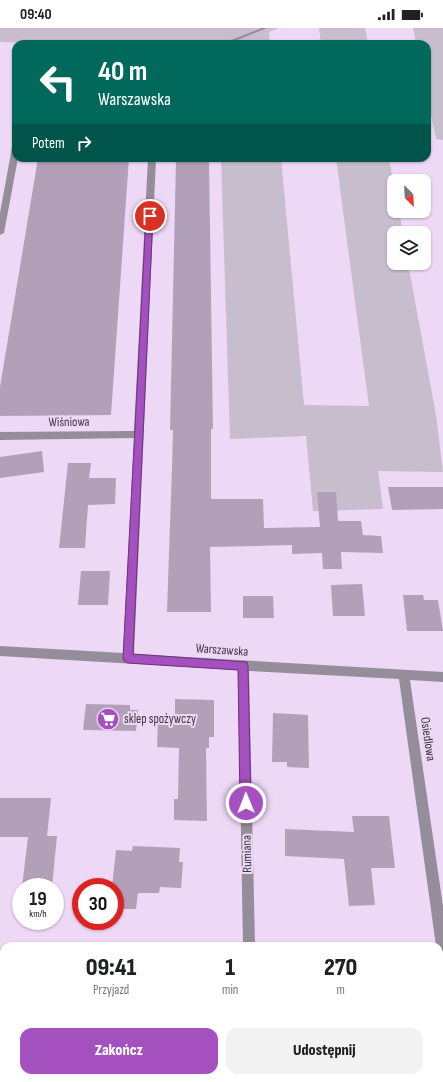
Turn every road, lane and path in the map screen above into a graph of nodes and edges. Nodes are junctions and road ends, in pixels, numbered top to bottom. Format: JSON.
{"nodes":[{"id":1,"x":13,"y":162,"type":"edge"},
{"id":2,"x":152,"y":162,"type":"edge"},
{"id":3,"x":0,"y":233,"type":"edge"},
{"id":4,"x":139,"y":434,"type":"junction"},
{"id":5,"x":0,"y":436,"type":"edge"},
{"id":6,"x":0,"y":651,"type":"edge"},
{"id":7,"x":128,"y":658,"type":"junction"},
{"id":8,"x":243,"y":666,"type":"junction"},
{"id":9,"x":404,"y":675,"type":"junction"},
{"id":10,"x":443,"y":676,"type":"edge"},
{"id":11,"x":249,"y":942,"type":"edge"},
{"id":12,"x":442,"y":942,"type":"edge"}],
"edges":[{"from":1,"to":3,"type":"street"},
{"from":2,"to":4,"type":"street"},
{"from":4,"to":5,"type":"street","name":"Wiśniowa"},
{"from":4,"to":7,"type":"street"},
{"from":6,"to":7,"type":"street","name":"Warszawska"},
{"from":7,"to":8,"type":"street","name":"Warszawska"},
{"from":8,"to":9,"type":"street","name":"Warszawska"},
{"from":8,"to":11,"type":"street","name":"Rumiana"},
{"from":9,"to":10,"type":"street","name":"Warszawska"},
{"from":9,"to":12,"type":"street","name":"Osiedlowa"}]}
